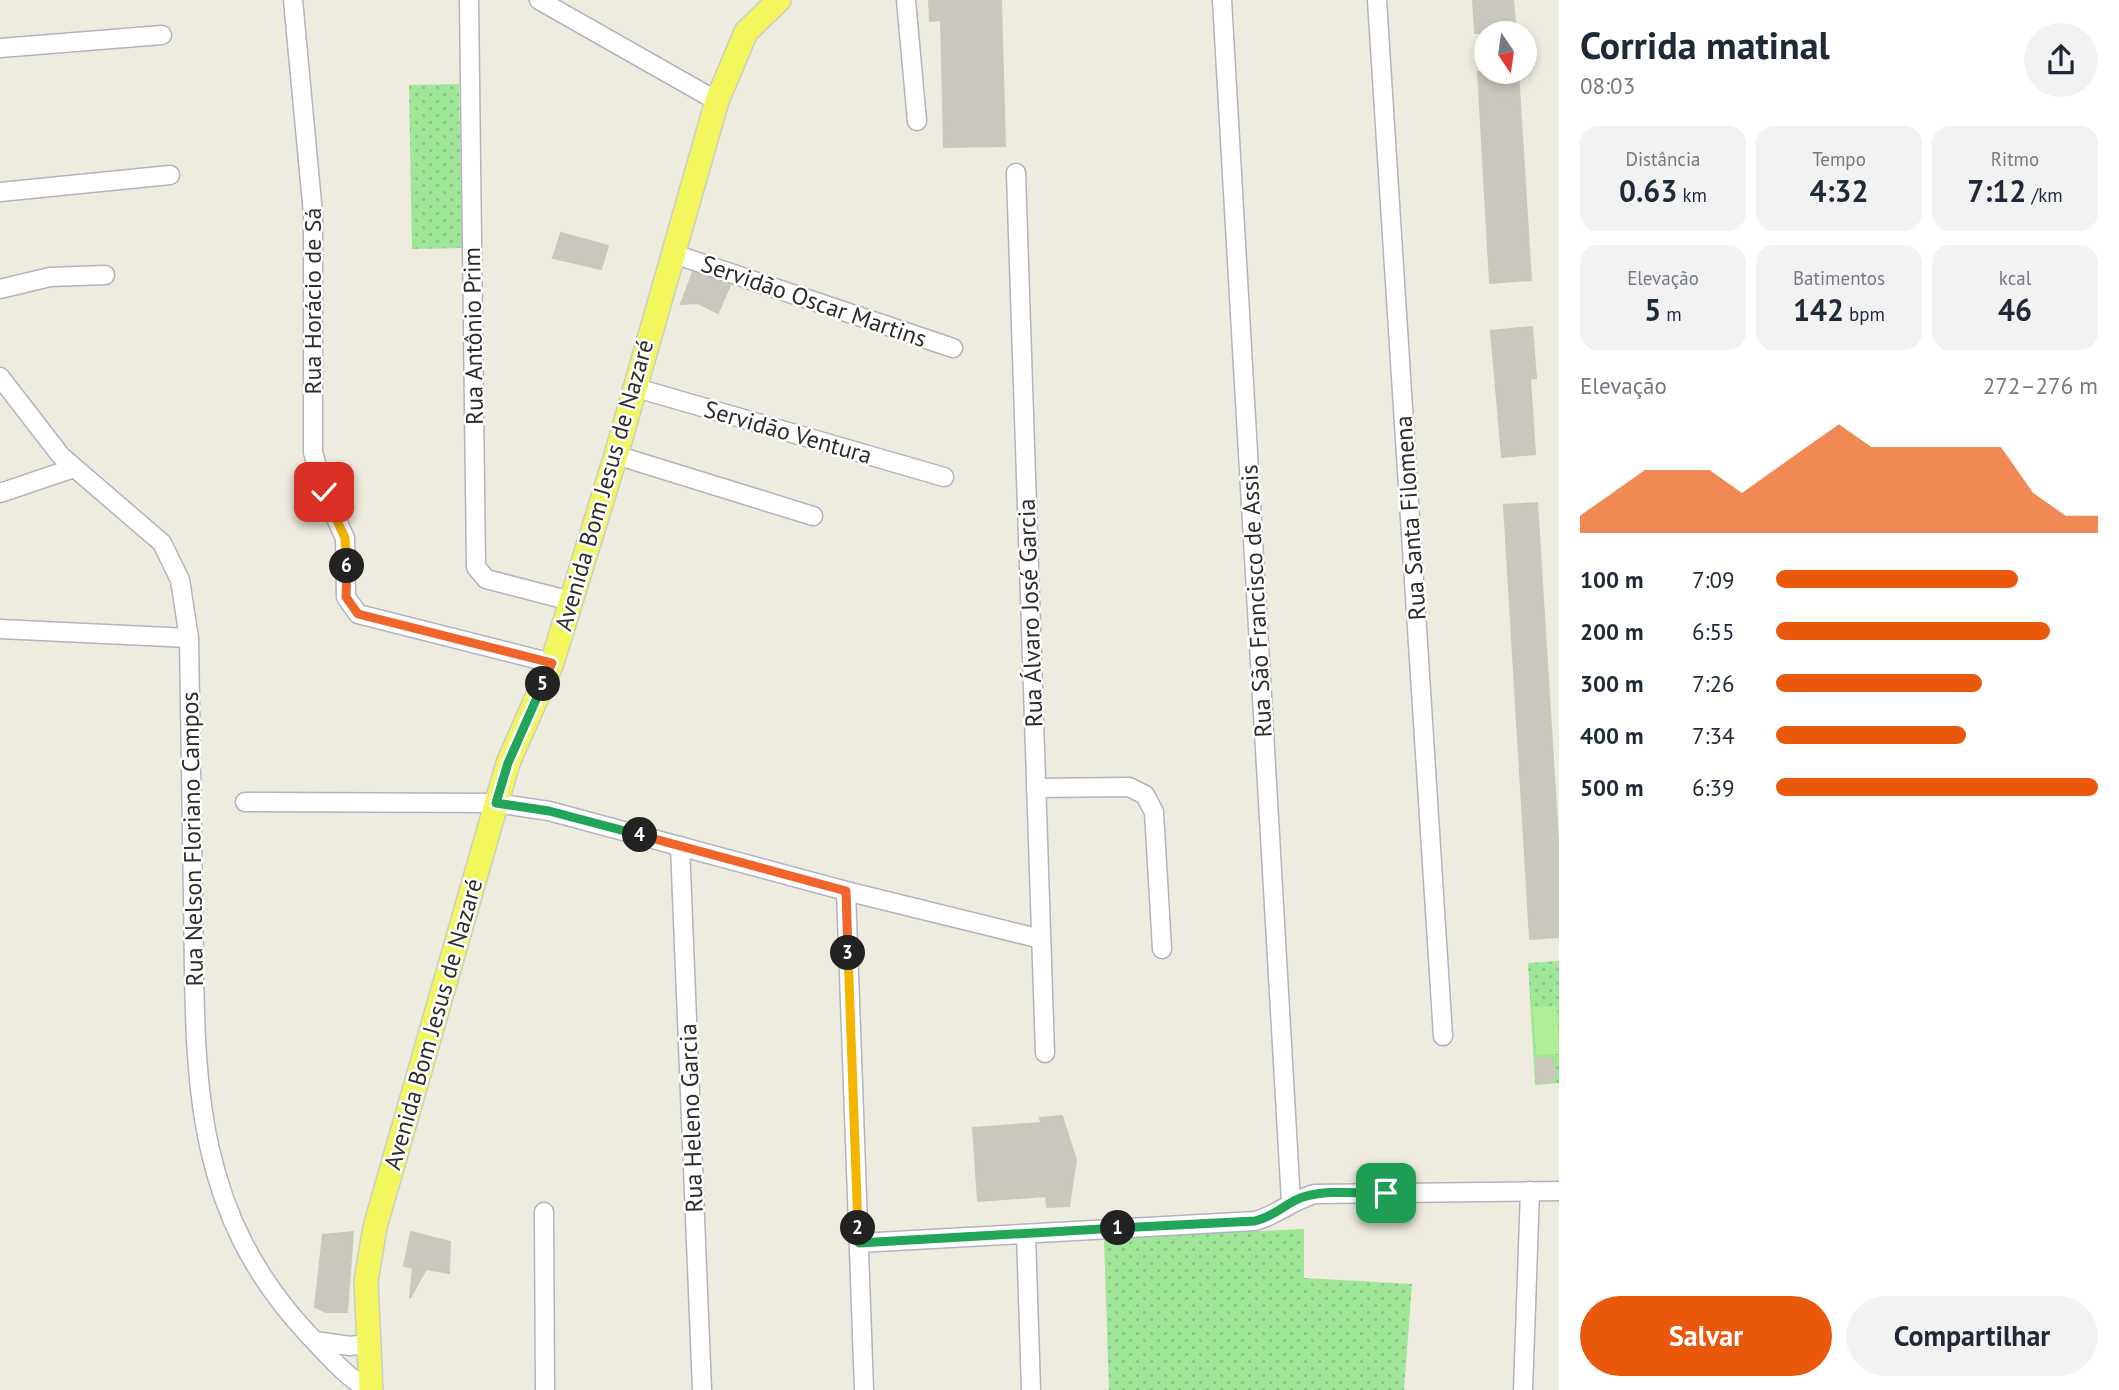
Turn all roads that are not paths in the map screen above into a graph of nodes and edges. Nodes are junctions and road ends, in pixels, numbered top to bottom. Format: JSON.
{"nodes":[{"id":1,"x":293,"y":0,"type":"edge"},
{"id":2,"x":469,"y":0,"type":"edge"},
{"id":3,"x":539,"y":0,"type":"edge"},
{"id":4,"x":779,"y":0,"type":"edge"},
{"id":5,"x":906,"y":0,"type":"edge"},
{"id":6,"x":1222,"y":0,"type":"edge"},
{"id":7,"x":1377,"y":0,"type":"edge"},
{"id":8,"x":162,"y":35,"type":"dead end"},
{"id":9,"x":0,"y":48,"type":"edge"},
{"id":10,"x":717,"y":101,"type":"junction"},
{"id":11,"x":917,"y":121,"type":"dead end"},
{"id":12,"x":1016,"y":173,"type":"dead end"},
{"id":13,"x":170,"y":175,"type":"dead end"},
{"id":14,"x":0,"y":192,"type":"edge"},
{"id":15,"x":674,"y":254,"type":"junction"},
{"id":16,"x":105,"y":275,"type":"dead end"},
{"id":17,"x":0,"y":289,"type":"edge"},
{"id":18,"x":953,"y":348,"type":"dead end"},
{"id":19,"x":0,"y":377,"type":"edge"},
{"id":20,"x":633,"y":387,"type":"junction"},
{"id":21,"x":616,"y":455,"type":"junction"},
{"id":22,"x":74,"y":468,"type":"junction"},
{"id":23,"x":944,"y":477,"type":"dead end"},
{"id":24,"x":0,"y":493,"type":"edge"},
{"id":25,"x":813,"y":516,"type":"dead end"},
{"id":26,"x":571,"y":601,"type":"junction"},
{"id":27,"x":0,"y":629,"type":"edge"},
{"id":28,"x":189,"y":638,"type":"junction"},
{"id":29,"x":552,"y":663,"type":"junction"},
{"id":30,"x":1036,"y":788,"type":"junction"},
{"id":31,"x":245,"y":802,"type":"dead end"},
{"id":32,"x":496,"y":803,"type":"junction"},
{"id":33,"x":680,"y":846,"type":"junction"},
{"id":34,"x":846,"y":891,"type":"junction"},
{"id":35,"x":1041,"y":939,"type":"junction"},
{"id":36,"x":1162,"y":949,"type":"dead end"},
{"id":37,"x":1443,"y":1036,"type":"dead end"},
{"id":38,"x":1045,"y":1053,"type":"dead end"},
{"id":39,"x":1530,"y":1191,"type":"junction"},
{"id":40,"x":1559,"y":1191,"type":"edge"},
{"id":41,"x":1291,"y":1202,"type":"junction"},
{"id":42,"x":544,"y":1212,"type":"dead end"},
{"id":43,"x":1026,"y":1234,"type":"junction"},
{"id":44,"x":859,"y":1243,"type":"junction"},
{"id":45,"x":315,"y":1341,"type":"junction"},
{"id":46,"x":367,"y":1344,"type":"junction"},
{"id":47,"x":370,"y":1390,"type":"edge"},
{"id":48,"x":545,"y":1390,"type":"edge"},
{"id":49,"x":702,"y":1390,"type":"edge"},
{"id":50,"x":864,"y":1390,"type":"edge"},
{"id":51,"x":1031,"y":1390,"type":"edge"},
{"id":52,"x":1524,"y":1390,"type":"edge"}],
"edges":[{"from":1,"to":29,"type":"street","name":"Rua Horácio de Sá"},
{"from":2,"to":26,"type":"street","name":"Rua Antônio Prim"},
{"from":3,"to":10,"type":"street"},
{"from":4,"to":10,"type":"main road","name":"Avenida Bom Jesus de Nazaré"},
{"from":5,"to":11,"type":"street"},
{"from":6,"to":41,"type":"street","name":"Rua São Francisco de Assis"},
{"from":7,"to":37,"type":"street","name":"Rua Santa Filomena"},
{"from":8,"to":9,"type":"street"},
{"from":10,"to":15,"type":"main road","name":"Avenida Bom Jesus de Nazaré"},
{"from":12,"to":30,"type":"street","name":"Rua Álvaro José Garcia"},
{"from":13,"to":14,"type":"street"},
{"from":15,"to":18,"type":"street","name":"Servidão Oscar Martins"},
{"from":15,"to":20,"type":"main road","name":"Avenida Bom Jesus de Nazaré"},
{"from":16,"to":17,"type":"street"},
{"from":19,"to":22,"type":"street","name":"Rua Nelson Floriano Campos"},
{"from":20,"to":21,"type":"main road","name":"Avenida Bom Jesus de Nazaré"},
{"from":20,"to":23,"type":"street","name":"Servidão Ventura"},
{"from":21,"to":25,"type":"street"},
{"from":21,"to":26,"type":"main road","name":"Avenida Bom Jesus de Nazaré"},
{"from":22,"to":24,"type":"street"},
{"from":22,"to":28,"type":"street","name":"Rua Nelson Floriano Campos"},
{"from":26,"to":29,"type":"main road","name":"Avenida Bom Jesus de Nazaré"},
{"from":27,"to":28,"type":"street"},
{"from":28,"to":45,"type":"street","name":"Rua Nelson Floriano Campos"},
{"from":29,"to":32,"type":"main road","name":"Avenida Bom Jesus de Nazaré"},
{"from":30,"to":35,"type":"street","name":"Rua Álvaro José Garcia"},
{"from":30,"to":36,"type":"street"},
{"from":31,"to":32,"type":"street"},
{"from":32,"to":33,"type":"street"},
{"from":32,"to":46,"type":"main road","name":"Avenida Bom Jesus de Nazaré"},
{"from":33,"to":34,"type":"street"},
{"from":33,"to":49,"type":"street","name":"Rua Heleno Garcia"},
{"from":34,"to":35,"type":"street"},
{"from":34,"to":44,"type":"street"},
{"from":35,"to":38,"type":"street","name":"Rua Álvaro José Garcia"},
{"from":39,"to":40,"type":"street"},
{"from":39,"to":41,"type":"street"},
{"from":39,"to":52,"type":"street"},
{"from":41,"to":43,"type":"street"},
{"from":42,"to":48,"type":"street"},
{"from":43,"to":44,"type":"street"},
{"from":43,"to":51,"type":"street"},
{"from":44,"to":50,"type":"street"},
{"from":45,"to":46,"type":"street"},
{"from":45,"to":47,"type":"street","name":"Rua Nelson Floriano Campos"},
{"from":46,"to":47,"type":"main road","name":"Avenida Bom Jesus de Nazaré"}]}
